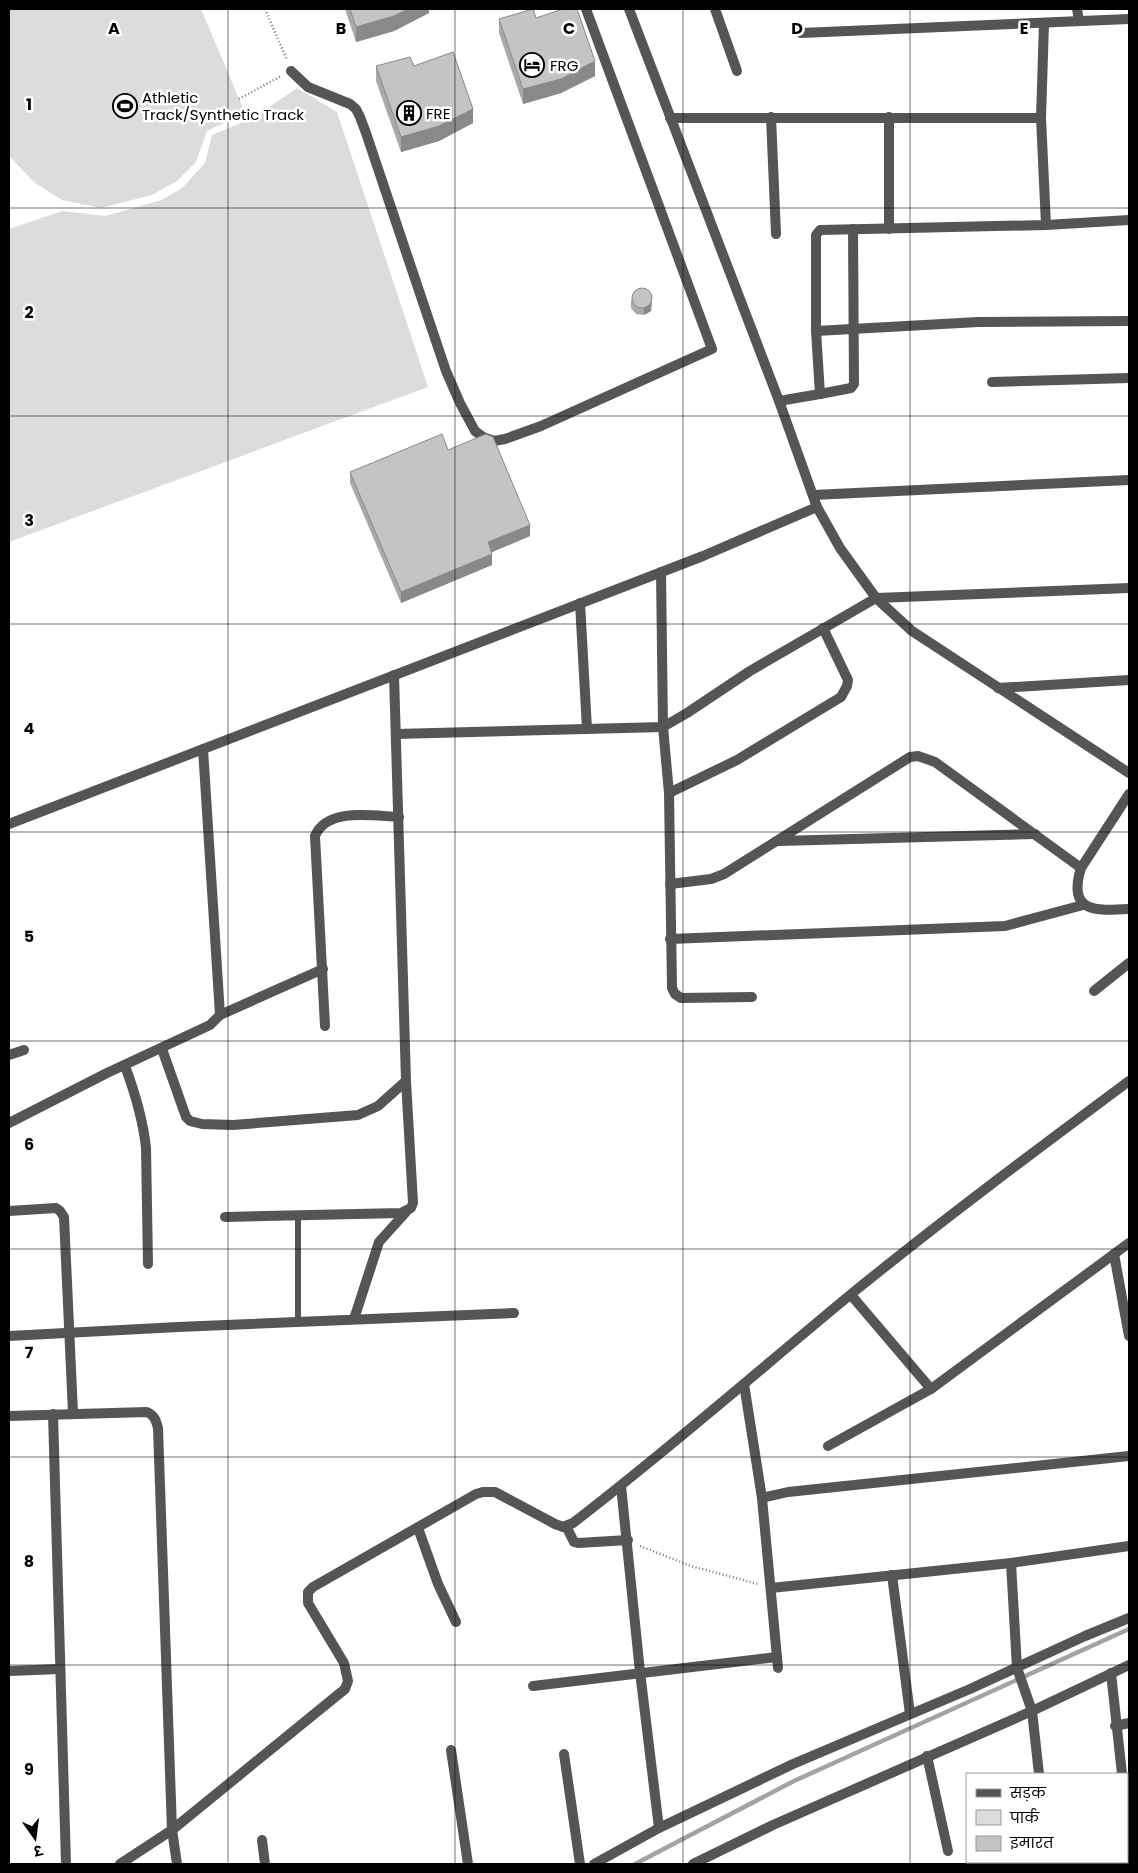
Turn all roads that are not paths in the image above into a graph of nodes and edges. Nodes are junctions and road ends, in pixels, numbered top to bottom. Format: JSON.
{"nodes":[{"id":1,"x":586,"y":9,"type":"edge"},
{"id":2,"x":629,"y":9,"type":"edge"},
{"id":3,"x":715,"y":9,"type":"edge"},
{"id":4,"x":1078,"y":9,"type":"edge"},
{"id":5,"x":1129,"y":19,"type":"edge"},
{"id":6,"x":1079,"y":21,"type":"junction"},
{"id":7,"x":1044,"y":23,"type":"junction"},
{"id":8,"x":801,"y":33,"type":"dead end"},
{"id":9,"x":291,"y":71,"type":"road end"},
{"id":10,"x":737,"y":71,"type":"dead end"},
{"id":11,"x":772,"y":117,"type":"junction"},
{"id":12,"x":889,"y":117,"type":"junction"},
{"id":13,"x":670,"y":118,"type":"junction"},
{"id":14,"x":1041,"y":118,"type":"junction"},
{"id":15,"x":1129,"y":220,"type":"edge"},
{"id":16,"x":1046,"y":225,"type":"junction"},
{"id":17,"x":889,"y":229,"type":"junction"},
{"id":18,"x":853,"y":230,"type":"junction"},
{"id":19,"x":776,"y":234,"type":"dead end"},
{"id":20,"x":1129,"y":320,"type":"edge"},
{"id":21,"x":853,"y":330,"type":"junction"},
{"id":22,"x":816,"y":331,"type":"junction"},
{"id":23,"x":1129,"y":378,"type":"edge"},
{"id":24,"x":992,"y":382,"type":"dead end"},
{"id":25,"x":820,"y":394,"type":"junction"},
{"id":26,"x":779,"y":401,"type":"junction"},
{"id":27,"x":1129,"y":480,"type":"edge"},
{"id":28,"x":813,"y":495,"type":"junction"},
{"id":29,"x":818,"y":507,"type":"junction"},
{"id":30,"x":661,"y":572,"type":"junction"},
{"id":31,"x":1129,"y":588,"type":"edge"},
{"id":32,"x":876,"y":598,"type":"junction"},
{"id":33,"x":580,"y":603,"type":"junction"},
{"id":34,"x":823,"y":628,"type":"junction"},
{"id":35,"x":394,"y":675,"type":"junction"},
{"id":36,"x":1129,"y":680,"type":"edge"},
{"id":37,"x":998,"y":688,"type":"junction"},
{"id":38,"x":663,"y":727,"type":"junction"},
{"id":39,"x":587,"y":729,"type":"junction"},
{"id":40,"x":396,"y":734,"type":"junction"},
{"id":41,"x":203,"y":749,"type":"junction"},
{"id":42,"x":1129,"y":774,"type":"edge"},
{"id":43,"x":669,"y":793,"type":"junction"},
{"id":44,"x":1129,"y":794,"type":"edge"},
{"id":45,"x":399,"y":817,"type":"junction"},
{"id":46,"x":9,"y":824,"type":"edge"},
{"id":47,"x":1035,"y":834,"type":"junction"},
{"id":48,"x":777,"y":842,"type":"junction"},
{"id":49,"x":1081,"y":868,"type":"junction"},
{"id":50,"x":670,"y":884,"type":"junction"},
{"id":51,"x":1083,"y":905,"type":"junction"},
{"id":52,"x":1129,"y":909,"type":"edge"},
{"id":53,"x":670,"y":938,"type":"junction"},
{"id":54,"x":1129,"y":963,"type":"edge"},
{"id":55,"x":323,"y":969,"type":"junction"},
{"id":56,"x":1094,"y":991,"type":"dead end"},
{"id":57,"x":752,"y":997,"type":"dead end"},
{"id":58,"x":220,"y":1015,"type":"junction"},
{"id":59,"x":325,"y":1026,"type":"dead end"},
{"id":60,"x":162,"y":1049,"type":"junction"},
{"id":61,"x":24,"y":1050,"type":"dead end"},
{"id":62,"x":9,"y":1056,"type":"edge"},
{"id":63,"x":125,"y":1066,"type":"junction"},
{"id":64,"x":406,"y":1080,"type":"junction"},
{"id":65,"x":1129,"y":1081,"type":"edge"},
{"id":66,"x":9,"y":1123,"type":"edge"},
{"id":67,"x":9,"y":1211,"type":"edge"},
{"id":68,"x":406,"y":1212,"type":"junction"},
{"id":69,"x":298,"y":1216,"type":"junction"},
{"id":70,"x":225,"y":1217,"type":"dead end"},
{"id":71,"x":1129,"y":1243,"type":"edge"},
{"id":72,"x":1114,"y":1254,"type":"junction"},
{"id":73,"x":148,"y":1264,"type":"dead end"},
{"id":74,"x":851,"y":1295,"type":"junction"},
{"id":75,"x":514,"y":1313,"type":"dead end"},
{"id":76,"x":354,"y":1319,"type":"junction"},
{"id":77,"x":298,"y":1322,"type":"junction"},
{"id":78,"x":70,"y":1332,"type":"junction"},
{"id":79,"x":1129,"y":1332,"type":"edge"},
{"id":80,"x":9,"y":1336,"type":"edge"},
{"id":81,"x":744,"y":1384,"type":"junction"},
{"id":82,"x":931,"y":1390,"type":"junction"},
{"id":83,"x":73,"y":1413,"type":"junction"},
{"id":84,"x":53,"y":1414,"type":"junction"},
{"id":85,"x":9,"y":1416,"type":"edge"},
{"id":86,"x":828,"y":1446,"type":"dead end"},
{"id":87,"x":1129,"y":1456,"type":"edge"},
{"id":88,"x":621,"y":1486,"type":"junction"},
{"id":89,"x":762,"y":1498,"type":"junction"},
{"id":90,"x":566,"y":1526,"type":"junction"},
{"id":91,"x":418,"y":1528,"type":"junction"},
{"id":92,"x":628,"y":1540,"type":"junction"},
{"id":93,"x":1129,"y":1546,"type":"edge"},
{"id":94,"x":1011,"y":1563,"type":"junction"},
{"id":95,"x":892,"y":1575,"type":"junction"},
{"id":96,"x":771,"y":1588,"type":"junction"},
{"id":97,"x":1129,"y":1618,"type":"edge"},
{"id":98,"x":456,"y":1622,"type":"dead end"},
{"id":99,"x":1129,"y":1665,"type":"edge"},
{"id":100,"x":60,"y":1669,"type":"junction"},
{"id":101,"x":9,"y":1671,"type":"edge"},
{"id":102,"x":1018,"y":1671,"type":"junction"},
{"id":103,"x":640,"y":1672,"type":"junction"},
{"id":104,"x":1111,"y":1673,"type":"junction"},
{"id":105,"x":533,"y":1686,"type":"dead end"},
{"id":106,"x":1032,"y":1712,"type":"junction"},
{"id":107,"x":910,"y":1714,"type":"junction"},
{"id":108,"x":1129,"y":1723,"type":"edge"},
{"id":109,"x":1115,"y":1726,"type":"junction"},
{"id":110,"x":451,"y":1750,"type":"dead end"},
{"id":111,"x":564,"y":1754,"type":"dead end"},
{"id":112,"x":927,"y":1756,"type":"junction"},
{"id":113,"x":1039,"y":1773,"type":"edge"},
{"id":114,"x":1122,"y":1773,"type":"edge"},
{"id":115,"x":660,"y":1828,"type":"junction"},
{"id":116,"x":172,"y":1830,"type":"junction"},
{"id":117,"x":262,"y":1840,"type":"dead end"},
{"id":118,"x":948,"y":1851,"type":"dead end"},
{"id":119,"x":66,"y":1864,"type":"edge"},
{"id":120,"x":120,"y":1864,"type":"edge"},
{"id":121,"x":176,"y":1864,"type":"edge"},
{"id":122,"x":265,"y":1864,"type":"edge"},
{"id":123,"x":468,"y":1864,"type":"edge"},
{"id":124,"x":580,"y":1864,"type":"edge"},
{"id":125,"x":594,"y":1864,"type":"edge"},
{"id":126,"x":693,"y":1864,"type":"edge"}],
"edges":[{"from":1,"to":9,"type":"street"},
{"from":2,"to":13,"type":"street"},
{"from":3,"to":10,"type":"street"},
{"from":4,"to":6,"type":"street"},
{"from":5,"to":6,"type":"street"},
{"from":6,"to":7,"type":"street"},
{"from":7,"to":8,"type":"street"},
{"from":7,"to":14,"type":"street"},
{"from":11,"to":12,"type":"street"},
{"from":11,"to":13,"type":"street"},
{"from":11,"to":19,"type":"street"},
{"from":12,"to":14,"type":"street"},
{"from":12,"to":17,"type":"street"},
{"from":13,"to":26,"type":"street"},
{"from":14,"to":16,"type":"street"},
{"from":15,"to":16,"type":"street"},
{"from":16,"to":17,"type":"street"},
{"from":17,"to":18,"type":"street"},
{"from":18,"to":21,"type":"street"},
{"from":18,"to":22,"type":"street"},
{"from":20,"to":21,"type":"street"},
{"from":21,"to":22,"type":"street"},
{"from":21,"to":25,"type":"street"},
{"from":22,"to":25,"type":"street"},
{"from":23,"to":24,"type":"street"},
{"from":25,"to":26,"type":"street"},
{"from":26,"to":28,"type":"street"},
{"from":27,"to":28,"type":"street"},
{"from":28,"to":29,"type":"street"},
{"from":29,"to":30,"type":"street"},
{"from":29,"to":32,"type":"street"},
{"from":30,"to":33,"type":"street"},
{"from":30,"to":38,"type":"street"},
{"from":31,"to":32,"type":"street"},
{"from":32,"to":34,"type":"street"},
{"from":32,"to":37,"type":"street"},
{"from":33,"to":35,"type":"street"},
{"from":33,"to":39,"type":"street"},
{"from":34,"to":38,"type":"street"},
{"from":34,"to":43,"type":"street"},
{"from":35,"to":40,"type":"street"},
{"from":35,"to":41,"type":"street"},
{"from":36,"to":37,"type":"street"},
{"from":37,"to":42,"type":"street"},
{"from":38,"to":39,"type":"street"},
{"from":38,"to":43,"type":"street"},
{"from":39,"to":40,"type":"street"},
{"from":40,"to":45,"type":"street"},
{"from":41,"to":46,"type":"street"},
{"from":41,"to":58,"type":"street"},
{"from":43,"to":50,"type":"street"},
{"from":44,"to":49,"type":"street"},
{"from":45,"to":55,"type":"street"},
{"from":45,"to":64,"type":"street"},
{"from":47,"to":48,"type":"street"},
{"from":47,"to":48,"type":"street"},
{"from":47,"to":49,"type":"street"},
{"from":48,"to":50,"type":"street"},
{"from":49,"to":51,"type":"street"},
{"from":50,"to":53,"type":"street"},
{"from":51,"to":52,"type":"street"},
{"from":51,"to":53,"type":"street"},
{"from":53,"to":57,"type":"street"},
{"from":54,"to":56,"type":"street"},
{"from":55,"to":58,"type":"street"},
{"from":55,"to":59,"type":"street"},
{"from":58,"to":60,"type":"street"},
{"from":60,"to":63,"type":"street"},
{"from":60,"to":64,"type":"street"},
{"from":61,"to":62,"type":"street"},
{"from":63,"to":66,"type":"street"},
{"from":63,"to":73,"type":"street"},
{"from":64,"to":68,"type":"street"},
{"from":65,"to":74,"type":"street"},
{"from":67,"to":78,"type":"street"},
{"from":68,"to":69,"type":"street"},
{"from":68,"to":76,"type":"street"},
{"from":69,"to":70,"type":"street"},
{"from":69,"to":77,"type":"lane"},
{"from":71,"to":72,"type":"street"},
{"from":72,"to":79,"type":"street"},
{"from":72,"to":82,"type":"street"},
{"from":74,"to":81,"type":"street"},
{"from":74,"to":82,"type":"street"},
{"from":75,"to":76,"type":"street"},
{"from":76,"to":77,"type":"street"},
{"from":77,"to":78,"type":"street"},
{"from":78,"to":80,"type":"street"},
{"from":78,"to":83,"type":"street"},
{"from":81,"to":88,"type":"street"},
{"from":81,"to":89,"type":"street"},
{"from":82,"to":86,"type":"street"},
{"from":83,"to":84,"type":"street"},
{"from":83,"to":116,"type":"street"},
{"from":84,"to":85,"type":"street"},
{"from":84,"to":100,"type":"street"},
{"from":87,"to":89,"type":"street"},
{"from":88,"to":90,"type":"street"},
{"from":88,"to":92,"type":"street"},
{"from":89,"to":96,"type":"street"},
{"from":90,"to":91,"type":"street"},
{"from":90,"to":92,"type":"street"},
{"from":91,"to":98,"type":"street"},
{"from":91,"to":116,"type":"street"},
{"from":92,"to":103,"type":"street"},
{"from":93,"to":94,"type":"street"},
{"from":94,"to":95,"type":"street"},
{"from":94,"to":102,"type":"street"},
{"from":95,"to":96,"type":"street"},
{"from":95,"to":107,"type":"street"},
{"from":96,"to":103,"type":"street"},
{"from":97,"to":102,"type":"street"},
{"from":99,"to":104,"type":"street"},
{"from":100,"to":101,"type":"street"},
{"from":100,"to":119,"type":"street"},
{"from":102,"to":106,"type":"street"},
{"from":102,"to":107,"type":"street"},
{"from":103,"to":105,"type":"street"},
{"from":103,"to":115,"type":"street"},
{"from":104,"to":106,"type":"street"},
{"from":104,"to":109,"type":"street"},
{"from":106,"to":112,"type":"street"},
{"from":106,"to":113,"type":"street"},
{"from":107,"to":115,"type":"street"},
{"from":108,"to":109,"type":"street"},
{"from":109,"to":114,"type":"street"},
{"from":110,"to":123,"type":"street"},
{"from":111,"to":124,"type":"street"},
{"from":112,"to":118,"type":"street"},
{"from":112,"to":126,"type":"street"},
{"from":115,"to":125,"type":"street"},
{"from":116,"to":120,"type":"street"},
{"from":116,"to":121,"type":"street"},
{"from":117,"to":122,"type":"street"}]}
